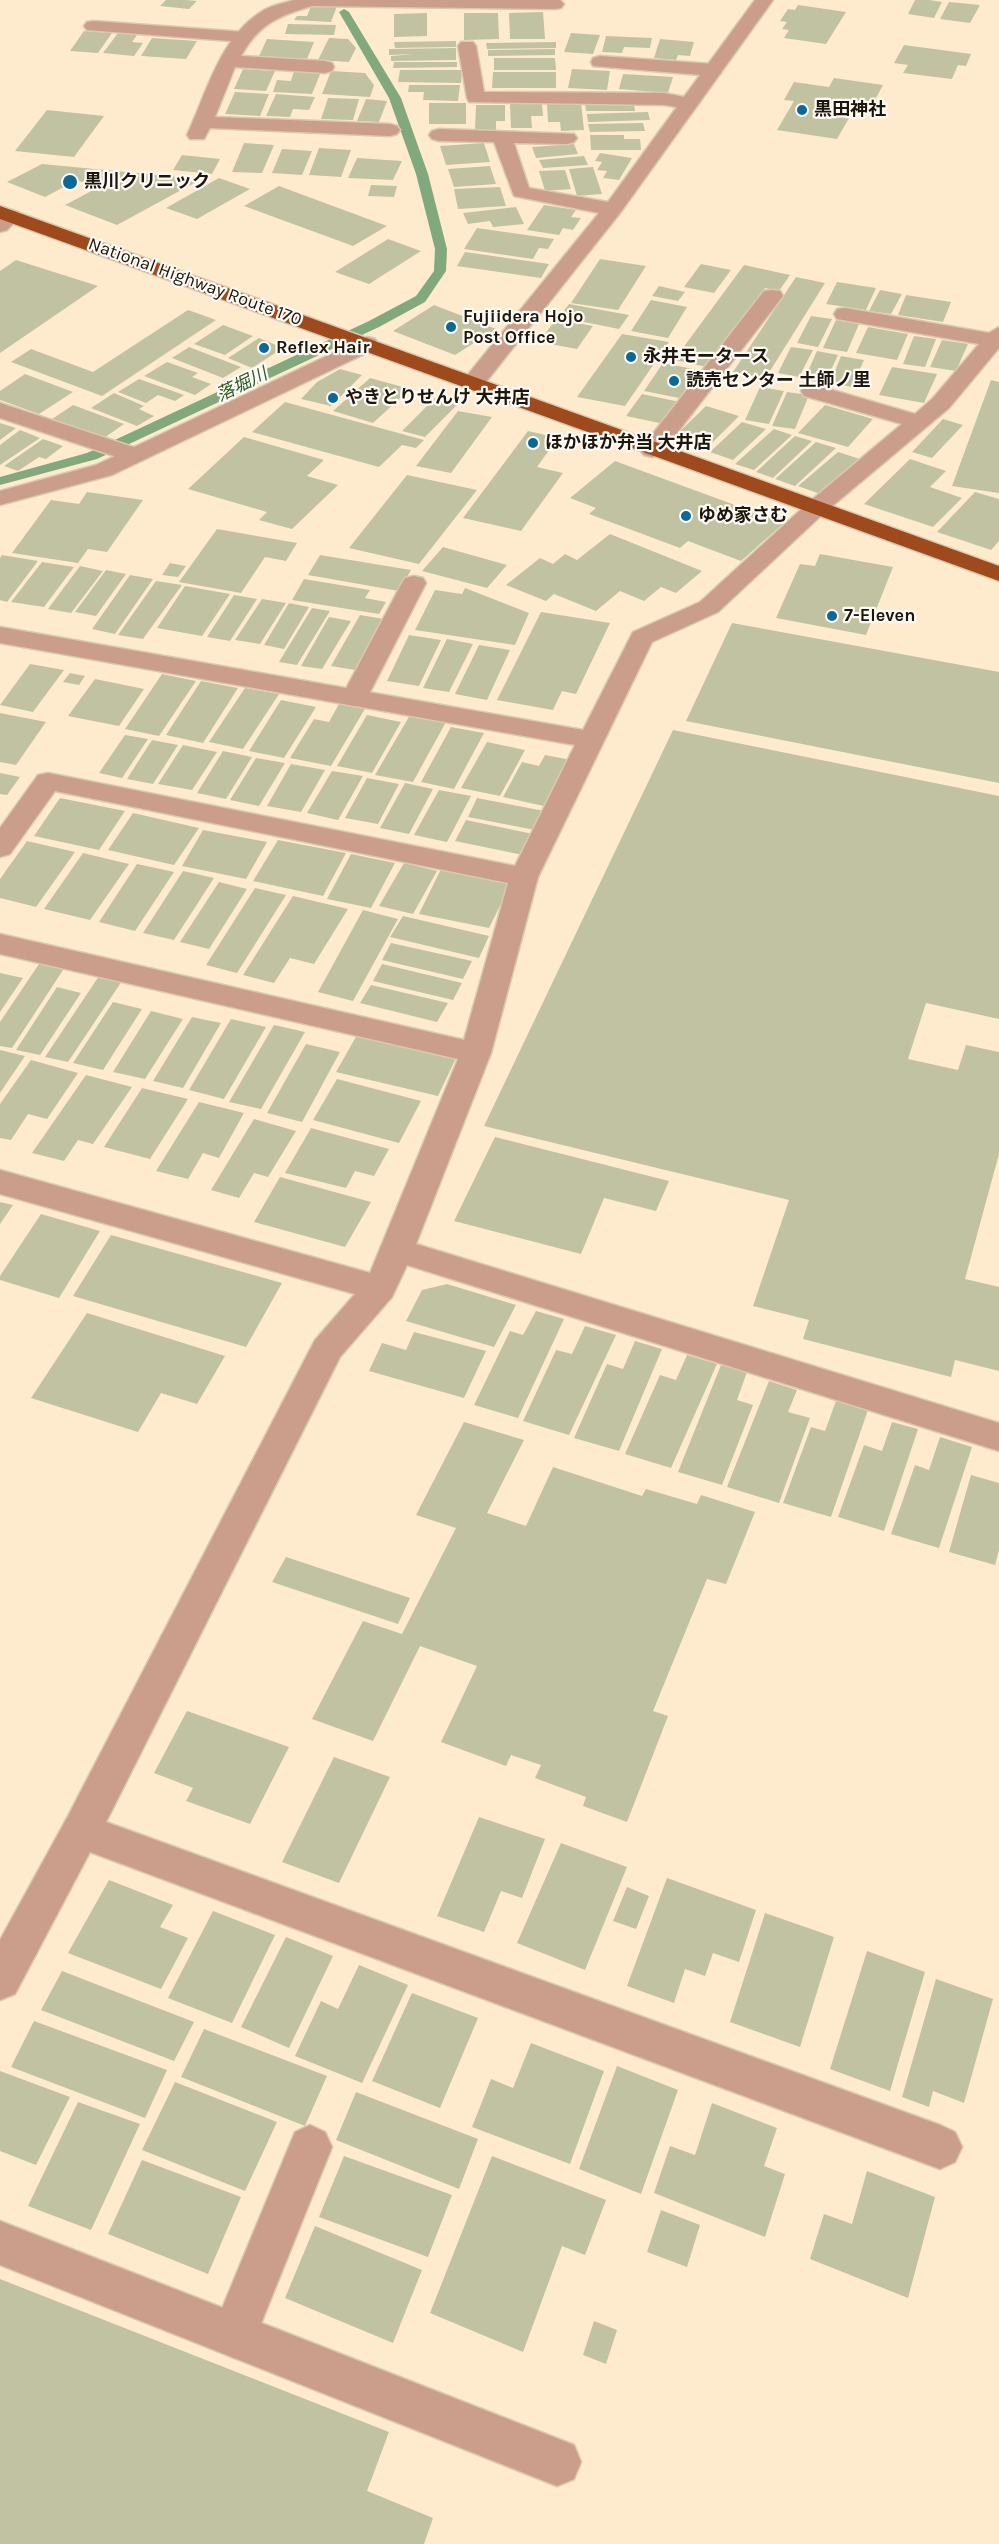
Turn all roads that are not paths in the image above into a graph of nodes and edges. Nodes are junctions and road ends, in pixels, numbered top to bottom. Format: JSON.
{"nodes":[{"id":1,"x":312,"y":0,"type":"edge"},
{"id":2,"x":764,"y":0,"type":"edge"},
{"id":3,"x":555,"y":4,"type":"dead end"},
{"id":4,"x":93,"y":26,"type":"dead end"},
{"id":5,"x":244,"y":37,"type":"junction"},
{"id":6,"x":467,"y":46,"type":"dead end"},
{"id":7,"x":229,"y":61,"type":"junction"},
{"id":8,"x":600,"y":62,"type":"dead end"},
{"id":9,"x":325,"y":67,"type":"dead end"},
{"id":10,"x":713,"y":70,"type":"junction"},
{"id":11,"x":688,"y":104,"type":"junction"},
{"id":12,"x":390,"y":130,"type":"dead end"},
{"id":13,"x":439,"y":135,"type":"dead end"},
{"id":14,"x":502,"y":137,"type":"junction"},
{"id":15,"x":567,"y":138,"type":"dead end"},
{"id":16,"x":613,"y":209,"type":"junction"},
{"id":17,"x":4,"y":218,"type":"edge"},
{"id":18,"x":772,"y":296,"type":"dead end"},
{"id":19,"x":845,"y":314,"type":"dead end"},
{"id":20,"x":996,"y":337,"type":"edge"},
{"id":21,"x":352,"y":338,"type":"junction"},
{"id":22,"x":474,"y":382,"type":"junction"},
{"id":23,"x":812,"y":391,"type":"dead end"},
{"id":24,"x":0,"y":410,"type":"edge"},
{"id":25,"x":919,"y":422,"type":"junction"},
{"id":26,"x":652,"y":450,"type":"junction"},
{"id":27,"x":126,"y":453,"type":"junction"},
{"id":28,"x":0,"y":498,"type":"edge"},
{"id":29,"x":816,"y":508,"type":"junction"},
{"id":30,"x":999,"y":574,"type":"edge"},
{"id":31,"x":414,"y":584,"type":"dead end"},
{"id":32,"x":0,"y":635,"type":"edge"},
{"id":33,"x":354,"y":698,"type":"junction"},
{"id":34,"x":592,"y":740,"type":"junction"},
{"id":35,"x":0,"y":848,"type":"edge"},
{"id":36,"x":524,"y":877,"type":"junction"},
{"id":37,"x":0,"y":944,"type":"edge"},
{"id":38,"x":476,"y":1053,"type":"junction"},
{"id":39,"x":0,"y":1182,"type":"edge"},
{"id":40,"x":397,"y":1250,"type":"junction"},
{"id":41,"x":380,"y":1288,"type":"junction"},
{"id":42,"x":999,"y":1437,"type":"edge"},
{"id":43,"x":81,"y":1831,"type":"junction"},
{"id":44,"x":0,"y":1980,"type":"edge"},
{"id":45,"x":940,"y":2147,"type":"dead end"},
{"id":46,"x":310,"y":2148,"type":"dead end"},
{"id":47,"x":0,"y":2243,"type":"edge"},
{"id":48,"x":234,"y":2336,"type":"junction"},
{"id":49,"x":557,"y":2462,"type":"dead end"}],
"edges":[{"from":1,"to":3,"type":"street"},
{"from":1,"to":5,"type":"street"},
{"from":2,"to":10,"type":"street"},
{"from":4,"to":5,"type":"street"},
{"from":5,"to":7,"type":"street"},
{"from":6,"to":11,"type":"street"},
{"from":7,"to":9,"type":"street"},
{"from":7,"to":12,"type":"street"},
{"from":8,"to":10,"type":"street"},
{"from":10,"to":11,"type":"street"},
{"from":11,"to":16,"type":"street"},
{"from":13,"to":14,"type":"street"},
{"from":14,"to":15,"type":"street"},
{"from":14,"to":16,"type":"street"},
{"from":16,"to":22,"type":"street"},
{"from":17,"to":21,"type":"highway","name":"National Highway Route 170"},
{"from":18,"to":26,"type":"street"},
{"from":19,"to":20,"type":"street"},
{"from":20,"to":25,"type":"street"},
{"from":21,"to":22,"type":"highway","name":"National Highway Route 170"},
{"from":21,"to":27,"type":"street"},
{"from":22,"to":26,"type":"highway","name":"National Highway Route 170"},
{"from":23,"to":25,"type":"street"},
{"from":24,"to":27,"type":"street"},
{"from":25,"to":29,"type":"street"},
{"from":26,"to":29,"type":"highway","name":"National Highway Route 170"},
{"from":27,"to":28,"type":"street"},
{"from":29,"to":30,"type":"highway","name":"National Highway Route 170"},
{"from":29,"to":34,"type":"street"},
{"from":31,"to":33,"type":"street"},
{"from":32,"to":33,"type":"street"},
{"from":33,"to":34,"type":"street"},
{"from":34,"to":36,"type":"street"},
{"from":35,"to":36,"type":"street"},
{"from":36,"to":38,"type":"street"},
{"from":37,"to":38,"type":"street"},
{"from":38,"to":40,"type":"street"},
{"from":39,"to":41,"type":"street"},
{"from":40,"to":41,"type":"street"},
{"from":40,"to":42,"type":"street"},
{"from":41,"to":43,"type":"street"},
{"from":43,"to":44,"type":"street"},
{"from":43,"to":45,"type":"street"},
{"from":46,"to":48,"type":"street"},
{"from":47,"to":48,"type":"street"},
{"from":48,"to":49,"type":"street"}]}
